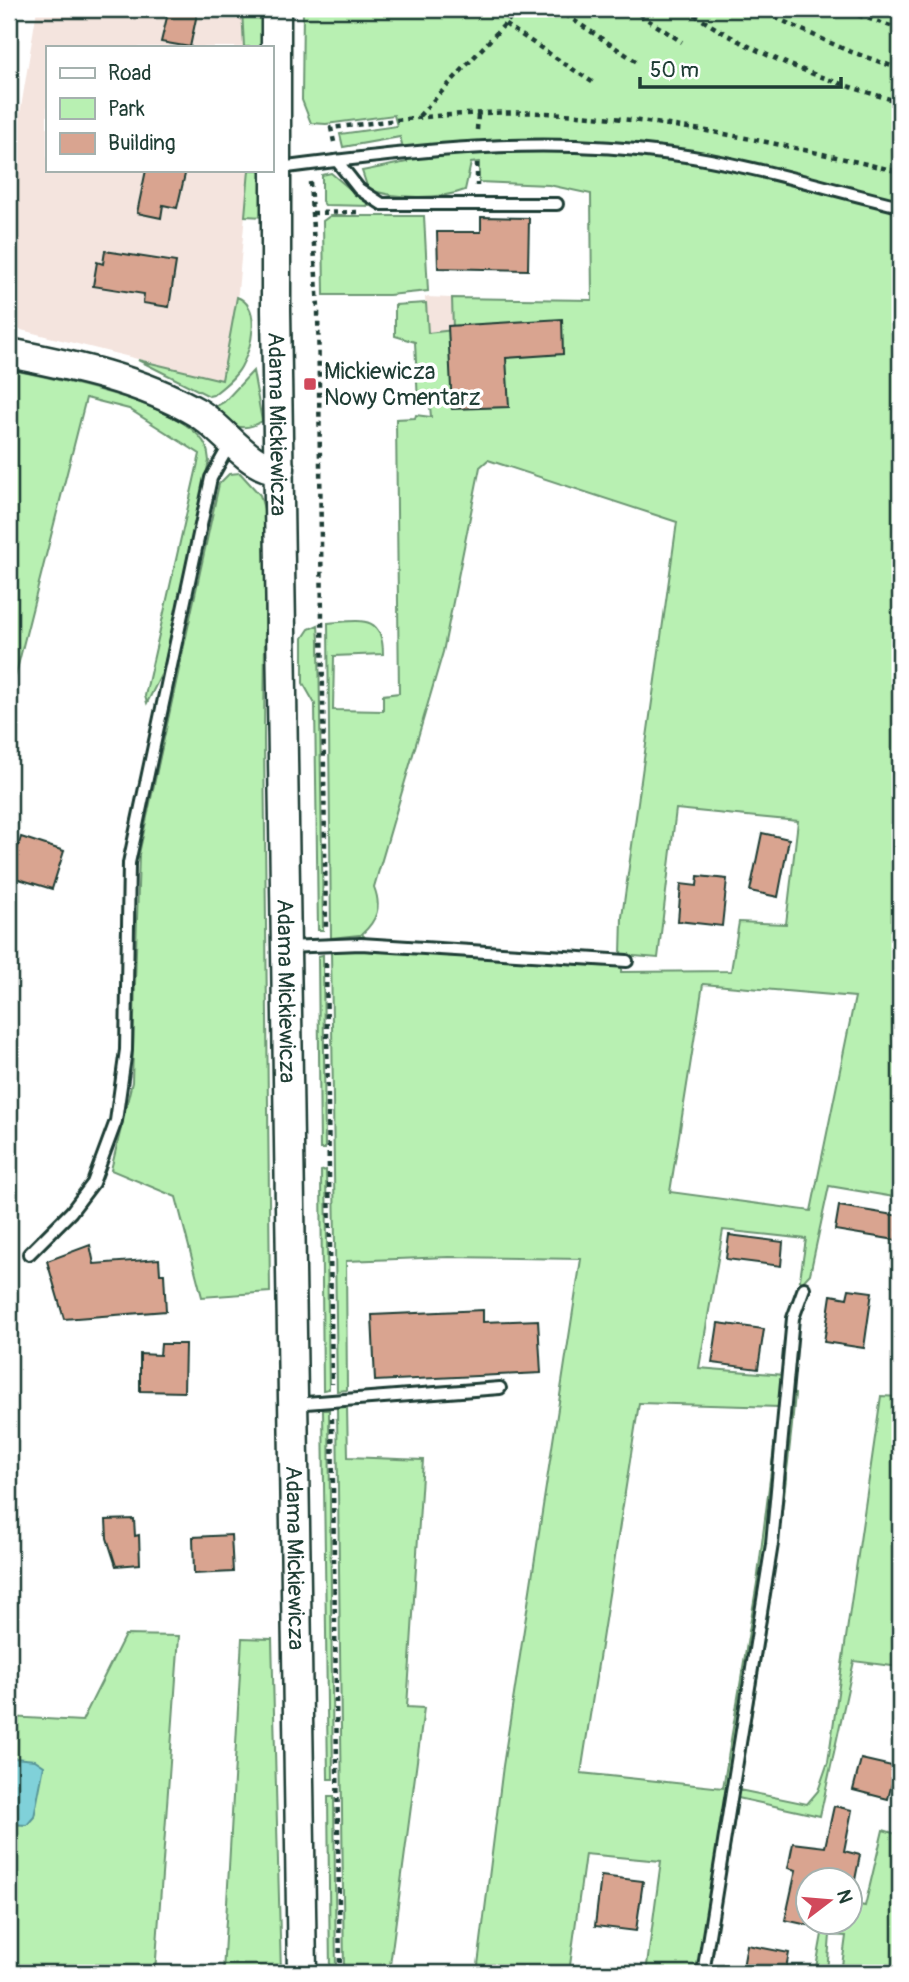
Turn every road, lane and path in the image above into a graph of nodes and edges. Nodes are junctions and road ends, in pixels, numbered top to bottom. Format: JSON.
{"nodes":[{"id":1,"x":276,"y":9,"type":"edge"},
{"id":2,"x":519,"y":9,"type":"edge"},
{"id":3,"x":557,"y":9,"type":"edge"},
{"id":4,"x":631,"y":9,"type":"edge"},
{"id":5,"x":686,"y":9,"type":"edge"},
{"id":6,"x":757,"y":9,"type":"edge"},
{"id":7,"x":839,"y":9,"type":"edge"},
{"id":8,"x":505,"y":24,"type":"junction"},
{"id":9,"x":900,"y":29,"type":"edge"},
{"id":10,"x":682,"y":42,"type":"dead end"},
{"id":11,"x":637,"y":62,"type":"dead end"},
{"id":12,"x":900,"y":69,"type":"edge"},
{"id":13,"x":595,"y":84,"type":"dead end"},
{"id":14,"x":900,"y":102,"type":"edge"},
{"id":15,"x":418,"y":117,"type":"dead end"},
{"id":16,"x":477,"y":145,"type":"junction"},
{"id":17,"x":337,"y":160,"type":"junction"},
{"id":18,"x":309,"y":164,"type":"junction"},
{"id":19,"x":276,"y":168,"type":"junction"},
{"id":20,"x":477,"y":204,"type":"junction"},
{"id":21,"x":557,"y":204,"type":"dead end"},
{"id":22,"x":900,"y":205,"type":"edge"},
{"id":23,"x":9,"y":353,"type":"edge"},
{"id":24,"x":232,"y":440,"type":"junction"},
{"id":25,"x":279,"y":469,"type":"junction"},
{"id":26,"x":326,"y":945,"type":"junction"},
{"id":27,"x":286,"y":947,"type":"junction"},
{"id":28,"x":627,"y":961,"type":"dead end"},
{"id":29,"x":29,"y":1254,"type":"dead end"},
{"id":30,"x":804,"y":1288,"type":"dead end"},
{"id":31,"x":500,"y":1388,"type":"dead end"},
{"id":32,"x":332,"y":1400,"type":"junction"},
{"id":33,"x":293,"y":1404,"type":"junction"},
{"id":34,"x":303,"y":1973,"type":"edge"},
{"id":35,"x":340,"y":1973,"type":"edge"},
{"id":36,"x":704,"y":1973,"type":"edge"}],
"edges":[{"from":1,"to":19,"type":"street","name":"Adama Mickiewicza"},
{"from":2,"to":8,"type":"path"},
{"from":3,"to":11,"type":"path"},
{"from":4,"to":10,"type":"path"},
{"from":5,"to":14,"type":"path"},
{"from":6,"to":12,"type":"path"},
{"from":7,"to":9,"type":"path"},
{"from":8,"to":13,"type":"path"},
{"from":8,"to":15,"type":"path"},
{"from":16,"to":17,"type":"lane"},
{"from":16,"to":20,"type":"path"},
{"from":16,"to":22,"type":"lane"},
{"from":17,"to":18,"type":"lane"},
{"from":17,"to":20,"type":"lane"},
{"from":18,"to":19,"type":"lane"},
{"from":18,"to":26,"type":"path"},
{"from":19,"to":25,"type":"street","name":"Adama Mickiewicza"},
{"from":20,"to":21,"type":"lane"},
{"from":23,"to":24,"type":"street"},
{"from":24,"to":25,"type":"street"},
{"from":24,"to":29,"type":"lane"},
{"from":25,"to":27,"type":"street","name":"Adama Mickiewicza"},
{"from":26,"to":27,"type":"lane"},
{"from":26,"to":28,"type":"lane"},
{"from":26,"to":32,"type":"path"},
{"from":27,"to":33,"type":"street","name":"Adama Mickiewicza"},
{"from":30,"to":36,"type":"lane"},
{"from":31,"to":32,"type":"lane"},
{"from":32,"to":33,"type":"lane"},
{"from":32,"to":35,"type":"path"},
{"from":33,"to":34,"type":"street","name":"Adama Mickiewicza"}]}
